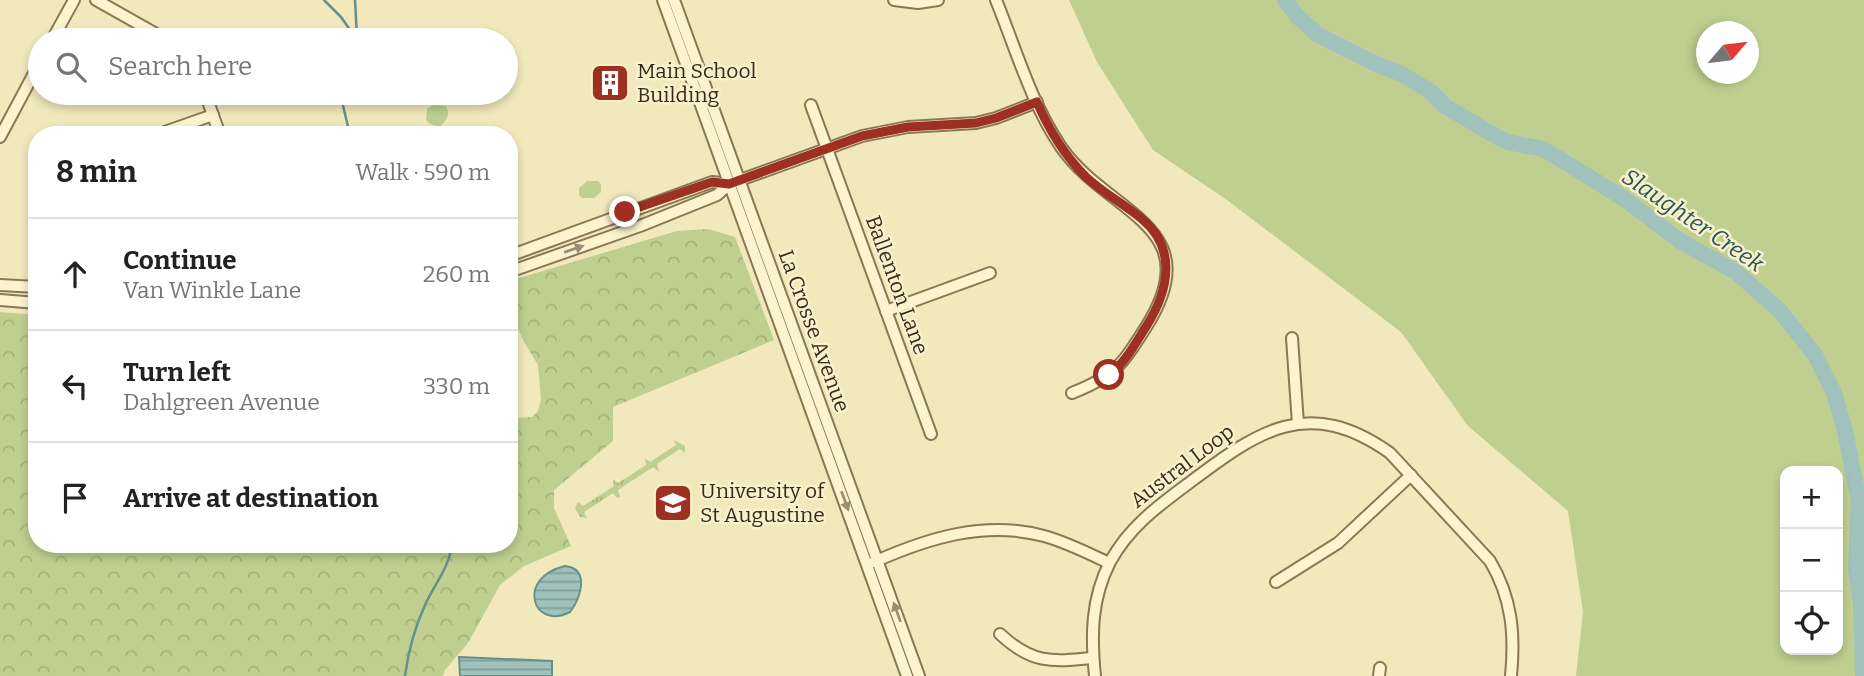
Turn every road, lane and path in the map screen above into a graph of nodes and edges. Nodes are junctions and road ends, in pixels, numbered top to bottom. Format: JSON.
{"nodes":[{"id":1,"x":74,"y":0,"type":"edge"},
{"id":2,"x":96,"y":0,"type":"edge"},
{"id":3,"x":689,"y":0,"type":"edge"},
{"id":4,"x":894,"y":0,"type":"edge"},
{"id":5,"x":938,"y":0,"type":"edge"},
{"id":6,"x":996,"y":0,"type":"edge"},
{"id":7,"x":669,"y":3,"type":"edge"},
{"id":8,"x":59,"y":28,"type":"edge"},
{"id":9,"x":146,"y":28,"type":"edge"},
{"id":10,"x":28,"y":84,"type":"edge"},
{"id":11,"x":1037,"y":102,"type":"junction"},
{"id":12,"x":210,"y":105,"type":"edge"},
{"id":13,"x":811,"y":105,"type":"dead end"},
{"id":14,"x":214,"y":116,"type":"junction"},
{"id":15,"x":183,"y":126,"type":"edge"},
{"id":16,"x":217,"y":126,"type":"edge"},
{"id":17,"x":0,"y":136,"type":"edge"},
{"id":18,"x":827,"y":148,"type":"junction"},
{"id":19,"x":734,"y":182,"type":"junction"},
{"id":20,"x":518,"y":253,"type":"edge"},
{"id":21,"x":518,"y":269,"type":"edge"},
{"id":22,"x":990,"y":273,"type":"dead end"},
{"id":23,"x":0,"y":285,"type":"edge"},
{"id":24,"x":28,"y":287,"type":"edge"},
{"id":25,"x":0,"y":300,"type":"edge"},
{"id":26,"x":28,"y":302,"type":"edge"},
{"id":27,"x":886,"y":311,"type":"junction"},
{"id":28,"x":1292,"y":338,"type":"dead end"},
{"id":29,"x":1072,"y":393,"type":"dead end"},
{"id":30,"x":1298,"y":424,"type":"junction"},
{"id":31,"x":931,"y":434,"type":"dead end"},
{"id":32,"x":1411,"y":475,"type":"junction"},
{"id":33,"x":873,"y":563,"type":"junction"},
{"id":34,"x":1110,"y":563,"type":"junction"},
{"id":35,"x":1276,"y":582,"type":"dead end"},
{"id":36,"x":1000,"y":634,"type":"dead end"},
{"id":37,"x":1093,"y":658,"type":"junction"},
{"id":38,"x":907,"y":676,"type":"edge"},
{"id":39,"x":919,"y":676,"type":"edge"},
{"id":40,"x":1095,"y":676,"type":"edge"},
{"id":41,"x":1511,"y":676,"type":"edge"}],
"edges":[{"from":1,"to":8,"type":"street"},
{"from":2,"to":9,"type":"street"},
{"from":3,"to":7,"type":"street"},
{"from":4,"to":5,"type":"street"},
{"from":6,"to":11,"type":"street"},
{"from":7,"to":19,"type":"street","name":"La Crosse Avenue"},
{"from":10,"to":17,"type":"street"},
{"from":11,"to":18,"type":"street"},
{"from":11,"to":29,"type":"street"},
{"from":12,"to":14,"type":"street"},
{"from":13,"to":18,"type":"street","name":"Ballenton Lane"},
{"from":14,"to":15,"type":"street"},
{"from":14,"to":16,"type":"street"},
{"from":18,"to":19,"type":"street"},
{"from":18,"to":27,"type":"street","name":"Ballenton Lane"},
{"from":19,"to":20,"type":"street"},
{"from":21,"to":19,"type":"street","one_way":true},
{"from":19,"to":33,"type":"street","name":"La Crosse Avenue"},
{"from":22,"to":27,"type":"street"},
{"from":23,"to":24,"type":"street"},
{"from":25,"to":26,"type":"street"},
{"from":27,"to":31,"type":"street","name":"Ballenton Lane"},
{"from":28,"to":30,"type":"street"},
{"from":30,"to":32,"type":"street","name":"Austral Loop"},
{"from":30,"to":34,"type":"street","name":"Austral Loop"},
{"from":32,"to":35,"type":"street"},
{"from":32,"to":41,"type":"street","name":"Austral Loop"},
{"from":33,"to":34,"type":"street"},
{"from":33,"to":38,"type":"street","name":"La Crosse Avenue"},
{"from":39,"to":33,"type":"street","name":"La Crosse Avenue","one_way":true},
{"from":34,"to":37,"type":"street","name":"Austral Loop"},
{"from":36,"to":37,"type":"street"},
{"from":37,"to":40,"type":"street","name":"Austral Loop"}]}
